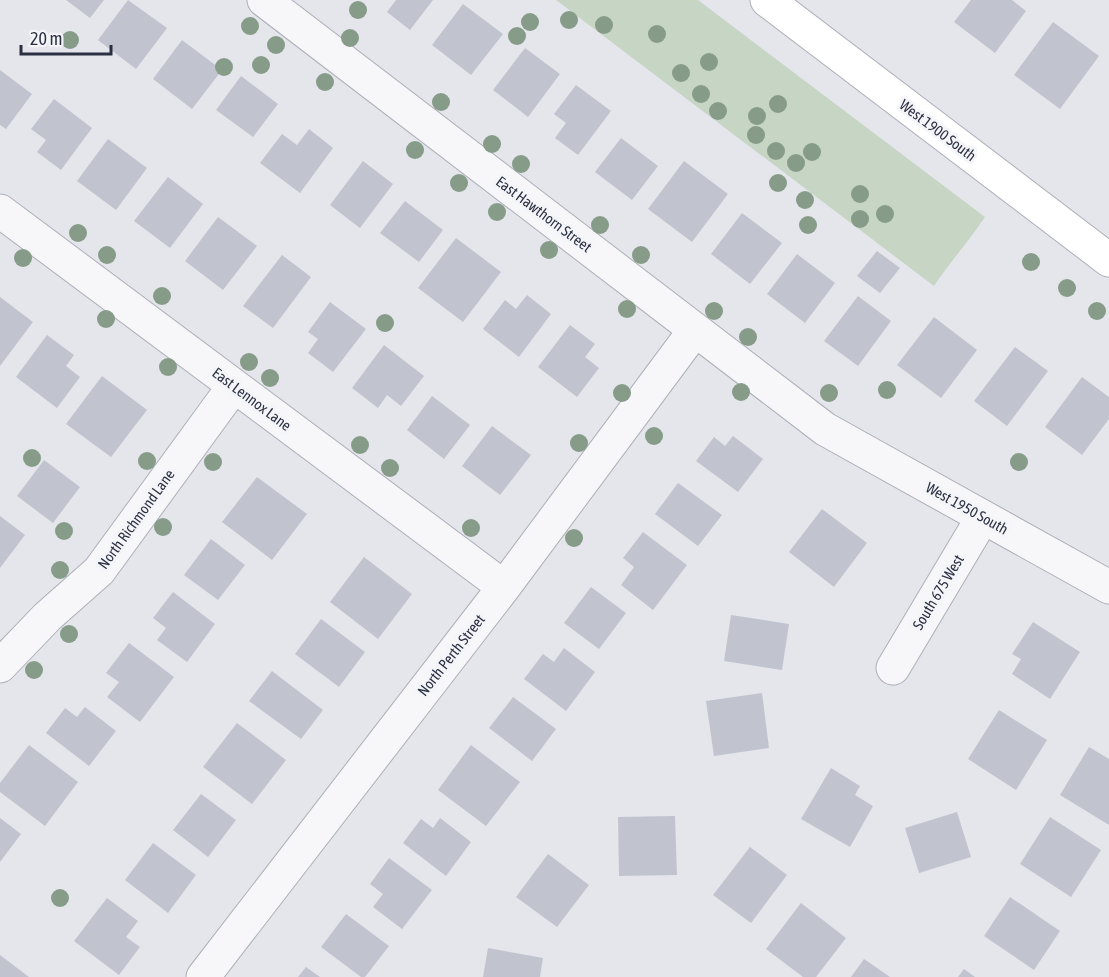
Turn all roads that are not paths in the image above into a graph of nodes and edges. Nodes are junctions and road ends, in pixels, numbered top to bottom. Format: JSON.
{"nodes":[{"id":1,"x":264,"y":0,"type":"edge"},
{"id":2,"x":767,"y":0,"type":"edge"},
{"id":3,"x":298,"y":10,"type":"edge"},
{"id":4,"x":0,"y":212,"type":"edge"},
{"id":5,"x":1109,"y":260,"type":"edge"},
{"id":6,"x":695,"y":330,"type":"junction"},
{"id":7,"x":234,"y":386,"type":"junction"},
{"id":8,"x":825,"y":429,"type":"joint"},
{"id":9,"x":983,"y":517,"type":"junction"},
{"id":10,"x":504,"y":586,"type":"junction"},
{"id":11,"x":1109,"y":587,"type":"edge"},
{"id":12,"x":0,"y":666,"type":"edge"},
{"id":13,"x":893,"y":668,"type":"dead end"},
{"id":14,"x":203,"y":977,"type":"edge"}],
"edges":[{"from":1,"to":3,"type":"street","name":"East Hawthorn Street"},
{"from":2,"to":5,"type":"street","name":"West 1900 South"},
{"from":3,"to":6,"type":"street","name":"East Hawthorn Street"},
{"from":4,"to":7,"type":"street","name":"East Lennox Lane"},
{"from":6,"to":8,"type":"street","name":"East Hawthorn Street"},
{"from":6,"to":10,"type":"street","name":"North Perth Street"},
{"from":7,"to":10,"type":"street","name":"East Lennox Lane"},
{"from":7,"to":12,"type":"street","name":"North Richmond Lane"},
{"from":8,"to":9,"type":"street","name":"West 1950 South"},
{"from":9,"to":11,"type":"street","name":"West 1950 South"},
{"from":9,"to":13,"type":"street","name":"South 675 West"},
{"from":10,"to":14,"type":"street","name":"North Perth Street"}]}
